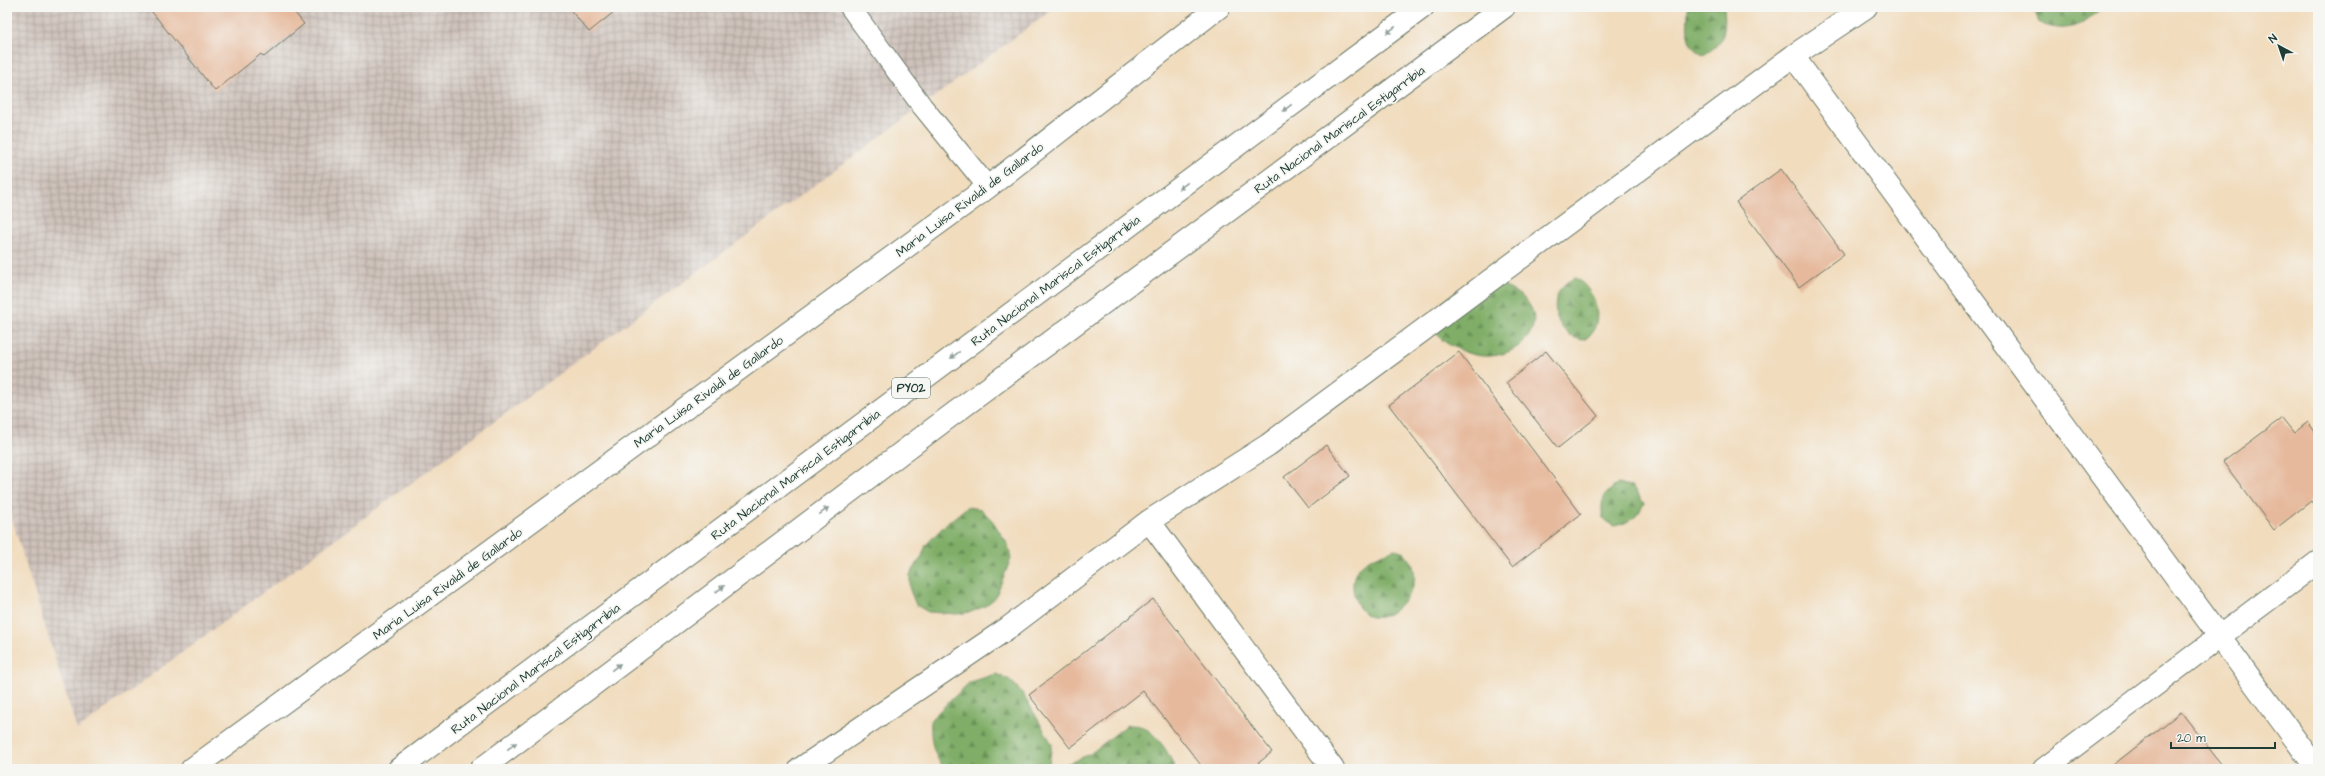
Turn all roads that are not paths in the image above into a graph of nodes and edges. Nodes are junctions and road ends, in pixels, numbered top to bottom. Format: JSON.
{"nodes":[{"id":1,"x":850,"y":7,"type":"edge"},
{"id":2,"x":1219,"y":7,"type":"edge"},
{"id":3,"x":1422,"y":7,"type":"edge"},
{"id":4,"x":1504,"y":7,"type":"edge"},
{"id":5,"x":1866,"y":7,"type":"edge"},
{"id":6,"x":1793,"y":56,"type":"junction"},
{"id":7,"x":988,"y":187,"type":"junction"},
{"id":8,"x":1149,"y":521,"type":"junction"},
{"id":9,"x":2318,"y":562,"type":"edge"},
{"id":10,"x":2218,"y":636,"type":"junction"},
{"id":11,"x":192,"y":769,"type":"edge"},
{"id":12,"x":399,"y":769,"type":"edge"},
{"id":13,"x":481,"y":769,"type":"edge"},
{"id":14,"x":800,"y":769,"type":"edge"},
{"id":15,"x":1333,"y":769,"type":"edge"},
{"id":16,"x":2044,"y":769,"type":"edge"},
{"id":17,"x":2317,"y":769,"type":"edge"}],
"edges":[{"from":1,"to":7,"type":"lane"},
{"from":2,"to":7,"type":"main road","name":"Maria Luisa Rivaldi de Gallardo"},
{"from":3,"to":12,"type":"main road","name":"Ruta Nacional Mariscal Estigarribia","number":"PY02","one_way":true},
{"from":13,"to":4,"type":"main road","name":"Ruta Nacional Mariscal Estigarribia","one_way":true},
{"from":5,"to":6,"type":"main road"},
{"from":6,"to":8,"type":"main road"},
{"from":6,"to":10,"type":"main road"},
{"from":7,"to":11,"type":"main road","name":"Maria Luisa Rivaldi de Gallardo"},
{"from":8,"to":14,"type":"main road"},
{"from":8,"to":15,"type":"main road"},
{"from":9,"to":10,"type":"main road"},
{"from":10,"to":16,"type":"main road"},
{"from":10,"to":17,"type":"main road"}]}
